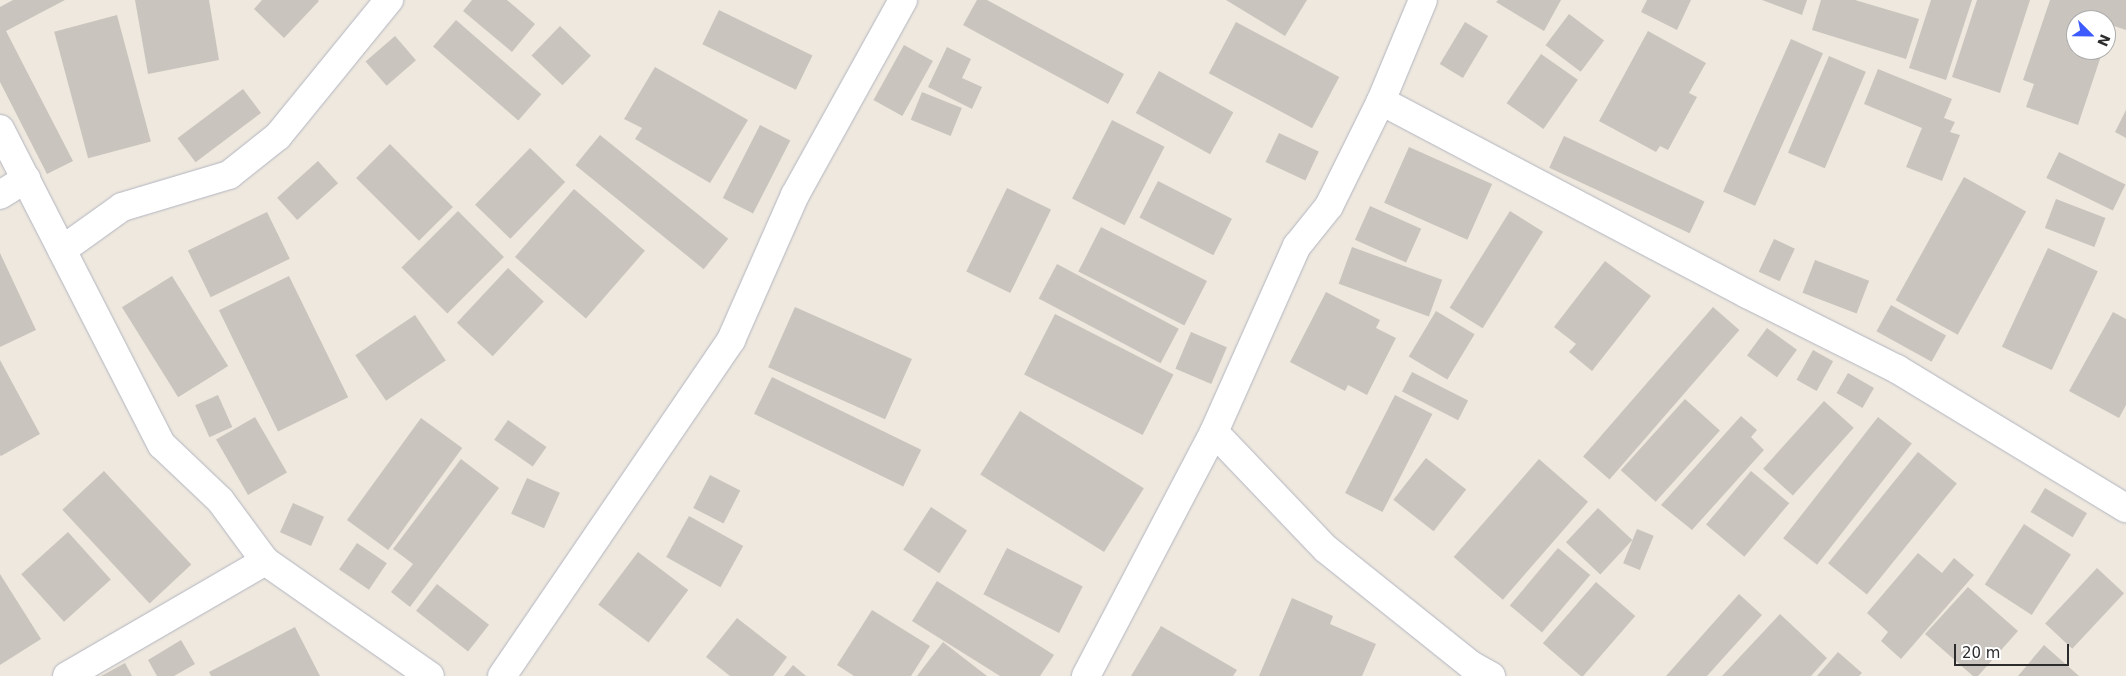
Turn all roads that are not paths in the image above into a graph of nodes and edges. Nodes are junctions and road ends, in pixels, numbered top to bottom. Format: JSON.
{"nodes":[{"id":1,"x":389,"y":0,"type":"edge"},
{"id":2,"x":902,"y":0,"type":"edge"},
{"id":3,"x":1423,"y":0,"type":"edge"},
{"id":4,"x":1381,"y":101,"type":"junction"},
{"id":5,"x":0,"y":129,"type":"edge"},
{"id":6,"x":26,"y":179,"type":"junction"},
{"id":7,"x":0,"y":195,"type":"edge"},
{"id":8,"x":62,"y":250,"type":"junction"},
{"id":9,"x":1214,"y":432,"type":"junction"},
{"id":10,"x":2126,"y":508,"type":"edge"},
{"id":11,"x":265,"y":561,"type":"junction"},
{"id":12,"x":67,"y":676,"type":"edge"},
{"id":13,"x":430,"y":676,"type":"edge"},
{"id":14,"x":502,"y":676,"type":"edge"},
{"id":15,"x":1086,"y":676,"type":"edge"},
{"id":16,"x":1492,"y":676,"type":"edge"}],
"edges":[{"from":1,"to":8,"type":"street"},
{"from":2,"to":14,"type":"street"},
{"from":3,"to":4,"type":"street"},
{"from":4,"to":9,"type":"street"},
{"from":4,"to":10,"type":"street"},
{"from":5,"to":6,"type":"street"},
{"from":6,"to":7,"type":"street"},
{"from":6,"to":8,"type":"street"},
{"from":8,"to":11,"type":"street"},
{"from":9,"to":15,"type":"street"},
{"from":9,"to":16,"type":"street"},
{"from":11,"to":12,"type":"street"},
{"from":11,"to":13,"type":"street"}]}
